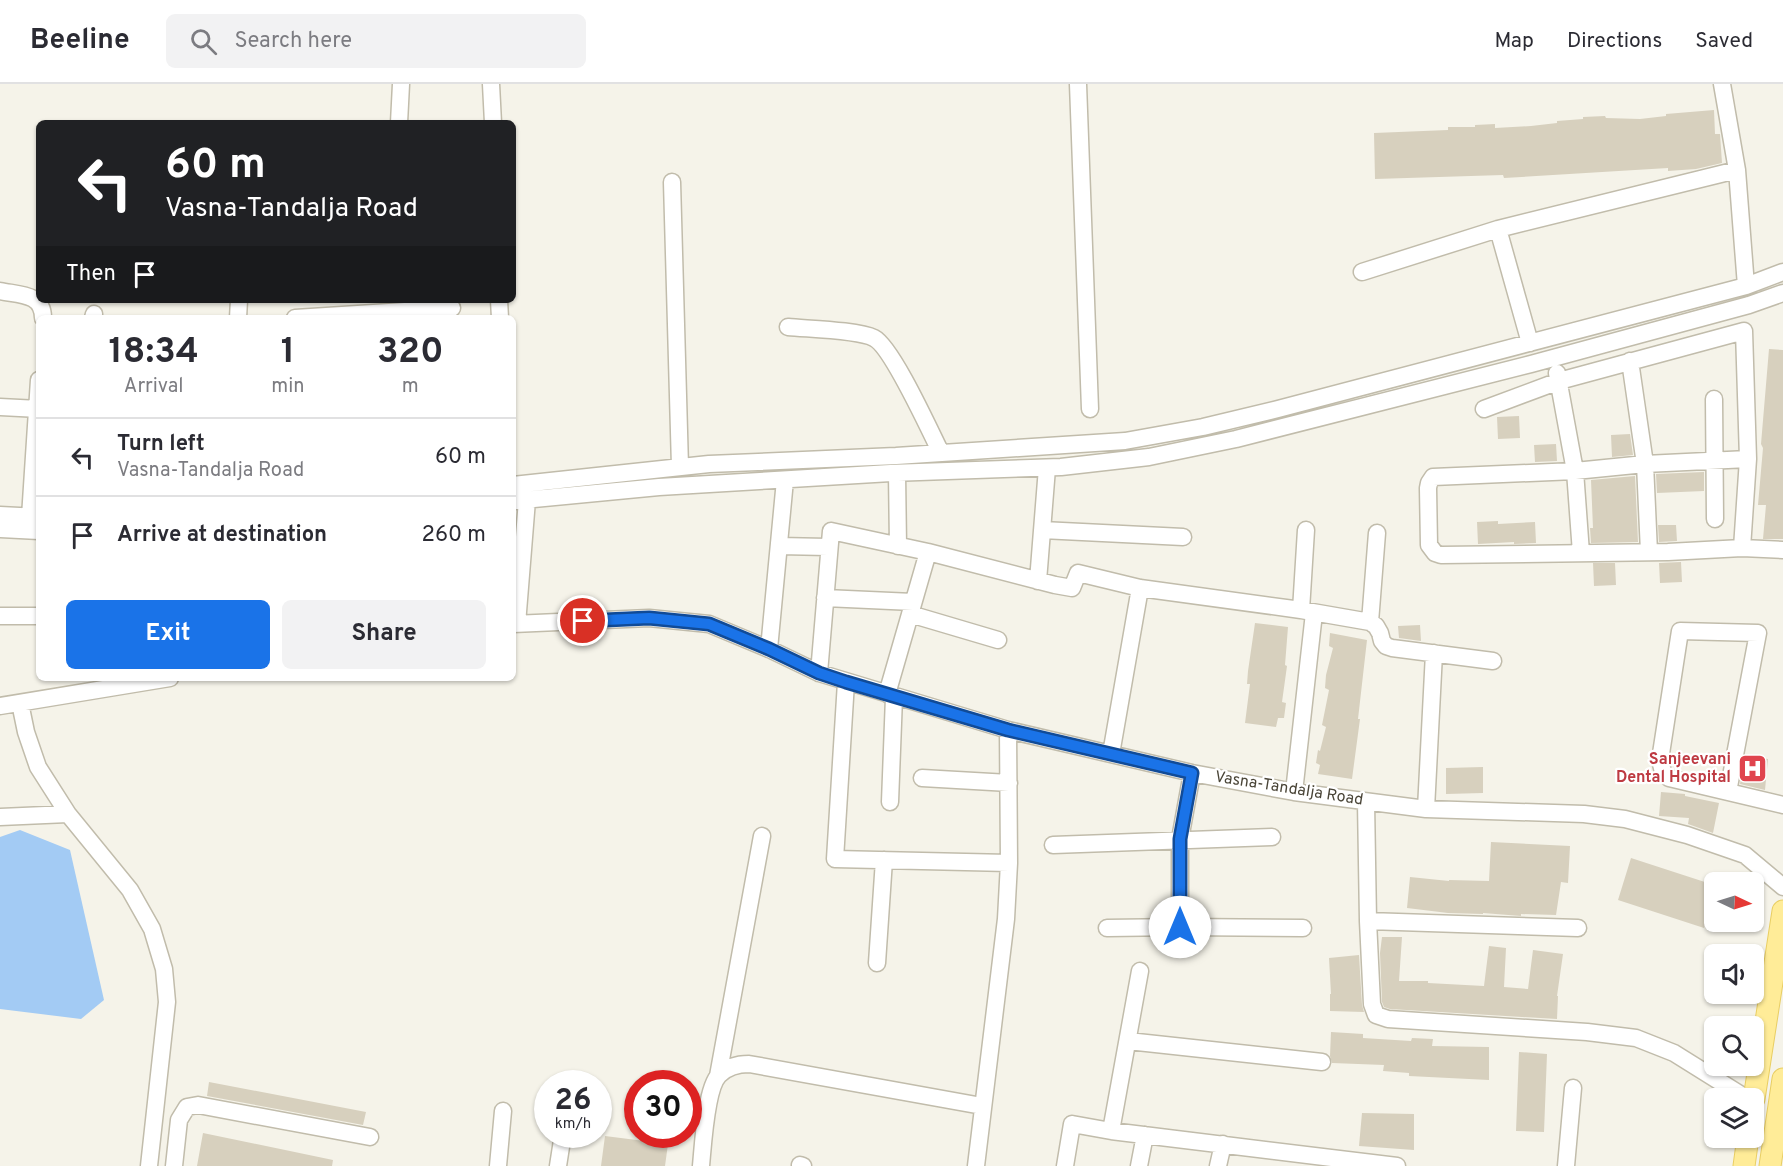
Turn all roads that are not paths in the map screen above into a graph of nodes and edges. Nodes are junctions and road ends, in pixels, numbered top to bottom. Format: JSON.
{"nodes":[{"id":1,"x":400,"y":84,"type":"edge"},
{"id":2,"x":491,"y":84,"type":"edge"},
{"id":3,"x":1078,"y":84,"type":"edge"},
{"id":4,"x":1722,"y":84,"type":"edge"},
{"id":5,"x":399,"y":120,"type":"edge"},
{"id":6,"x":493,"y":120,"type":"edge"},
{"id":7,"x":1737,"y":170,"type":"junction"},
{"id":8,"x":672,"y":182,"type":"dead end"},
{"id":9,"x":1498,"y":229,"type":"junction"},
{"id":10,"x":1362,"y":272,"type":"dead end"},
{"id":11,"x":1783,"y":272,"type":"edge"},
{"id":12,"x":1746,"y":286,"type":"junction"},
{"id":13,"x":0,"y":291,"type":"edge"},
{"id":14,"x":1783,"y":293,"type":"edge"},
{"id":15,"x":36,"y":300,"type":"edge"},
{"id":16,"x":452,"y":308,"type":"dead end"},
{"id":17,"x":342,"y":315,"type":"edge"},
{"id":18,"x":788,"y":327,"type":"dead end"},
{"id":19,"x":1550,"y":338,"type":"junction"},
{"id":20,"x":1530,"y":343,"type":"junction"},
{"id":21,"x":1555,"y":358,"type":"junction"},
{"id":22,"x":1630,"y":361,"type":"junction"},
{"id":23,"x":1559,"y":381,"type":"junction"},
{"id":24,"x":1714,"y":399,"type":"dead end"},
{"id":25,"x":0,"y":407,"type":"edge"},
{"id":26,"x":36,"y":409,"type":"edge"},
{"id":27,"x":1090,"y":409,"type":"dead end"},
{"id":28,"x":1484,"y":409,"type":"dead end"},
{"id":29,"x":942,"y":453,"type":"junction"},
{"id":30,"x":1748,"y":459,"type":"junction"},
{"id":31,"x":1715,"y":461,"type":"junction"},
{"id":32,"x":1646,"y":464,"type":"junction"},
{"id":33,"x":680,"y":467,"type":"junction"},
{"id":34,"x":1047,"y":468,"type":"junction"},
{"id":35,"x":1575,"y":471,"type":"junction"},
{"id":36,"x":897,"y":473,"type":"junction"},
{"id":37,"x":785,"y":480,"type":"junction"},
{"id":38,"x":516,"y":485,"type":"edge"},
{"id":39,"x":520,"y":500,"type":"edge"},
{"id":40,"x":0,"y":515,"type":"edge"},
{"id":41,"x":1715,"y":519,"type":"dead end"},
{"id":42,"x":36,"y":522,"type":"edge"},
{"id":43,"x":0,"y":529,"type":"edge"},
{"id":44,"x":1042,"y":530,"type":"junction"},
{"id":45,"x":1306,"y":530,"type":"dead end"},
{"id":46,"x":1377,"y":533,"type":"dead end"},
{"id":47,"x":1183,"y":537,"type":"dead end"},
{"id":48,"x":779,"y":546,"type":"junction"},
{"id":49,"x":897,"y":546,"type":"junction"},
{"id":50,"x":828,"y":547,"type":"junction"},
{"id":51,"x":1742,"y":548,"type":"junction"},
{"id":52,"x":1783,"y":550,"type":"edge"},
{"id":53,"x":928,"y":552,"type":"junction"},
{"id":54,"x":1649,"y":552,"type":"junction"},
{"id":55,"x":1581,"y":553,"type":"junction"},
{"id":56,"x":1038,"y":581,"type":"junction"},
{"id":57,"x":1140,"y":588,"type":"junction"},
{"id":58,"x":825,"y":598,"type":"junction"},
{"id":59,"x":516,"y":599,"type":"edge"},
{"id":60,"x":912,"y":608,"type":"junction"},
{"id":61,"x":1308,"y":611,"type":"junction"},
{"id":62,"x":0,"y":616,"type":"edge"},
{"id":63,"x":36,"y":616,"type":"edge"},
{"id":64,"x":1370,"y":622,"type":"junction"},
{"id":65,"x":516,"y":624,"type":"edge"},
{"id":66,"x":998,"y":640,"type":"dead end"},
{"id":67,"x":769,"y":649,"type":"junction"},
{"id":68,"x":1434,"y":653,"type":"junction"},
{"id":69,"x":1493,"y":661,"type":"dead end"},
{"id":70,"x":819,"y":673,"type":"junction"},
{"id":71,"x":149,"y":681,"type":"edge"},
{"id":72,"x":846,"y":682,"type":"junction"},
{"id":73,"x":890,"y":695,"type":"junction"},
{"id":74,"x":20,"y":703,"type":"junction"},
{"id":75,"x":0,"y":706,"type":"edge"},
{"id":76,"x":1008,"y":730,"type":"junction"},
{"id":77,"x":1111,"y":754,"type":"junction"},
{"id":78,"x":1192,"y":773,"type":"junction"},
{"id":79,"x":922,"y":778,"type":"dead end"},
{"id":80,"x":1009,"y":783,"type":"junction"},
{"id":81,"x":1294,"y":792,"type":"junction"},
{"id":82,"x":1728,"y":792,"type":"junction"},
{"id":83,"x":890,"y":802,"type":"dead end"},
{"id":84,"x":1366,"y":802,"type":"junction"},
{"id":85,"x":1783,"y":805,"type":"edge"},
{"id":86,"x":1426,"y":809,"type":"junction"},
{"id":87,"x":68,"y":814,"type":"junction"},
{"id":88,"x":0,"y":817,"type":"edge"},
{"id":89,"x":762,"y":836,"type":"dead end"},
{"id":90,"x":1272,"y":837,"type":"dead end"},
{"id":91,"x":1180,"y":839,"type":"junction"},
{"id":92,"x":1053,"y":844,"type":"dead end"},
{"id":93,"x":884,"y":860,"type":"junction"},
{"id":94,"x":1009,"y":863,"type":"junction"},
{"id":95,"x":1783,"y":887,"type":"edge"},
{"id":96,"x":1783,"y":911,"type":"edge"},
{"id":97,"x":1368,"y":921,"type":"junction"},
{"id":98,"x":1180,"y":927,"type":"junction"},
{"id":99,"x":1107,"y":928,"type":"dead end"},
{"id":100,"x":1303,"y":928,"type":"dead end"},
{"id":101,"x":1578,"y":928,"type":"dead end"},
{"id":102,"x":877,"y":963,"type":"dead end"},
{"id":103,"x":1140,"y":971,"type":"dead end"},
{"id":104,"x":1128,"y":1041,"type":"junction"},
{"id":105,"x":1322,"y":1062,"type":"dead end"},
{"id":106,"x":717,"y":1076,"type":"junction"},
{"id":107,"x":1783,"y":1079,"type":"edge"},
{"id":108,"x":1573,"y":1088,"type":"dead end"},
{"id":109,"x":1730,"y":1088,"type":"edge"},
{"id":110,"x":1756,"y":1088,"type":"edge"},
{"id":111,"x":982,"y":1106,"type":"junction"},
{"id":112,"x":503,"y":1111,"type":"dead end"},
{"id":113,"x":1112,"y":1131,"type":"junction"},
{"id":114,"x":1779,"y":1134,"type":"edge"},
{"id":115,"x":1145,"y":1135,"type":"junction"},
{"id":116,"x":370,"y":1137,"type":"dead end"},
{"id":117,"x":1223,"y":1144,"type":"junction"},
{"id":118,"x":561,"y":1148,"type":"edge"},
{"id":119,"x":1746,"y":1148,"type":"edge"},
{"id":120,"x":148,"y":1166,"type":"edge"},
{"id":121,"x":174,"y":1166,"type":"edge"},
{"id":122,"x":498,"y":1166,"type":"edge"},
{"id":123,"x":558,"y":1166,"type":"edge"},
{"id":124,"x":700,"y":1166,"type":"edge"},
{"id":125,"x":976,"y":1166,"type":"edge"},
{"id":126,"x":1065,"y":1166,"type":"edge"},
{"id":127,"x":1140,"y":1166,"type":"edge"},
{"id":128,"x":1218,"y":1166,"type":"edge"},
{"id":129,"x":1397,"y":1166,"type":"edge"},
{"id":130,"x":1566,"y":1166,"type":"edge"},
{"id":131,"x":1744,"y":1166,"type":"edge"},
{"id":132,"x":1770,"y":1166,"type":"edge"}],
"edges":[{"from":1,"to":5,"type":"street"},
{"from":2,"to":6,"type":"street"},
{"from":3,"to":27,"type":"street"},
{"from":4,"to":7,"type":"street"},
{"from":7,"to":9,"type":"street"},
{"from":7,"to":12,"type":"street"},
{"from":8,"to":33,"type":"street"},
{"from":9,"to":10,"type":"street"},
{"from":9,"to":20,"type":"street"},
{"from":11,"to":12,"type":"street"},
{"from":12,"to":19,"type":"street"},
{"from":13,"to":15,"type":"street"},
{"from":14,"to":21,"type":"street"},
{"from":16,"to":17,"type":"street"},
{"from":18,"to":29,"type":"street"},
{"from":19,"to":20,"type":"street"},
{"from":19,"to":21,"type":"street"},
{"from":20,"to":29,"type":"street"},
{"from":21,"to":23,"type":"street"},
{"from":21,"to":34,"type":"street"},
{"from":22,"to":23,"type":"street"},
{"from":22,"to":30,"type":"street"},
{"from":22,"to":32,"type":"street"},
{"from":23,"to":28,"type":"street"},
{"from":23,"to":35,"type":"street"},
{"from":24,"to":31,"type":"street"},
{"from":25,"to":26,"type":"street"},
{"from":29,"to":33,"type":"street"},
{"from":30,"to":31,"type":"street"},
{"from":30,"to":51,"type":"street"},
{"from":31,"to":32,"type":"street"},
{"from":31,"to":41,"type":"street"},
{"from":32,"to":35,"type":"street"},
{"from":32,"to":54,"type":"street"},
{"from":33,"to":38,"type":"street"},
{"from":34,"to":36,"type":"street"},
{"from":34,"to":44,"type":"street"},
{"from":35,"to":55,"type":"street"},
{"from":35,"to":55,"type":"street"},
{"from":36,"to":37,"type":"street"},
{"from":36,"to":49,"type":"street"},
{"from":37,"to":39,"type":"street"},
{"from":37,"to":48,"type":"street"},
{"from":39,"to":59,"type":"street"},
{"from":40,"to":42,"type":"street"},
{"from":42,"to":43,"type":"street"},
{"from":44,"to":47,"type":"street"},
{"from":44,"to":56,"type":"street"},
{"from":45,"to":61,"type":"street"},
{"from":46,"to":64,"type":"street"},
{"from":48,"to":50,"type":"street"},
{"from":48,"to":67,"type":"street"},
{"from":49,"to":50,"type":"street"},
{"from":49,"to":53,"type":"street"},
{"from":50,"to":58,"type":"street"},
{"from":51,"to":52,"type":"street"},
{"from":51,"to":54,"type":"street"},
{"from":53,"to":56,"type":"street"},
{"from":53,"to":60,"type":"street"},
{"from":54,"to":55,"type":"street"},
{"from":56,"to":57,"type":"street"},
{"from":57,"to":61,"type":"street"},
{"from":57,"to":77,"type":"street"},
{"from":58,"to":60,"type":"street"},
{"from":58,"to":70,"type":"street"},
{"from":60,"to":66,"type":"street"},
{"from":60,"to":73,"type":"street"},
{"from":61,"to":64,"type":"street"},
{"from":61,"to":81,"type":"street"},
{"from":62,"to":63,"type":"street"},
{"from":64,"to":68,"type":"street"},
{"from":65,"to":67,"type":"street","name":"Vasna-Tandalja Road"},
{"from":67,"to":70,"type":"street","name":"Vasna-Tandalja Road"},
{"from":68,"to":69,"type":"street"},
{"from":68,"to":86,"type":"street"},
{"from":70,"to":72,"type":"street","name":"Vasna-Tandalja Road"},
{"from":71,"to":74,"type":"street"},
{"from":72,"to":73,"type":"street","name":"Vasna-Tandalja Road"},
{"from":72,"to":93,"type":"street"},
{"from":73,"to":76,"type":"street","name":"Vasna-Tandalja Road"},
{"from":73,"to":83,"type":"street"},
{"from":74,"to":75,"type":"street"},
{"from":74,"to":87,"type":"street"},
{"from":76,"to":77,"type":"street","name":"Vasna-Tandalja Road"},
{"from":76,"to":80,"type":"street"},
{"from":77,"to":78,"type":"street","name":"Vasna-Tandalja Road"},
{"from":78,"to":81,"type":"street","name":"Vasna-Tandalja Road"},
{"from":78,"to":91,"type":"street"},
{"from":79,"to":80,"type":"street"},
{"from":80,"to":94,"type":"street"},
{"from":81,"to":84,"type":"street","name":"Vasna-Tandalja Road"},
{"from":82,"to":82,"type":"street"},
{"from":82,"to":85,"type":"street"},
{"from":84,"to":86,"type":"street","name":"Vasna-Tandalja Road"},
{"from":84,"to":97,"type":"street"},
{"from":86,"to":95,"type":"street","name":"Vasna-Tandalja Road"},
{"from":87,"to":88,"type":"street"},
{"from":87,"to":120,"type":"street"},
{"from":89,"to":106,"type":"street"},
{"from":90,"to":91,"type":"street"},
{"from":91,"to":92,"type":"street"},
{"from":91,"to":98,"type":"street"},
{"from":93,"to":94,"type":"street"},
{"from":93,"to":102,"type":"street"},
{"from":94,"to":111,"type":"street"},
{"from":96,"to":110,"type":"main road"},
{"from":97,"to":101,"type":"street"},
{"from":97,"to":109,"type":"street"},
{"from":98,"to":99,"type":"street"},
{"from":98,"to":100,"type":"street"},
{"from":103,"to":104,"type":"street"},
{"from":104,"to":105,"type":"street"},
{"from":104,"to":113,"type":"street"},
{"from":106,"to":111,"type":"street"},
{"from":106,"to":124,"type":"street"},
{"from":107,"to":114,"type":"main road"},
{"from":108,"to":130,"type":"street"},
{"from":111,"to":125,"type":"street"},
{"from":112,"to":122,"type":"street"},
{"from":113,"to":115,"type":"street"},
{"from":113,"to":126,"type":"street"},
{"from":114,"to":132,"type":"main road"},
{"from":115,"to":117,"type":"street"},
{"from":115,"to":127,"type":"street"},
{"from":116,"to":121,"type":"street"},
{"from":117,"to":128,"type":"street"},
{"from":117,"to":129,"type":"street"},
{"from":118,"to":123,"type":"street"},
{"from":119,"to":131,"type":"main road"}]}
